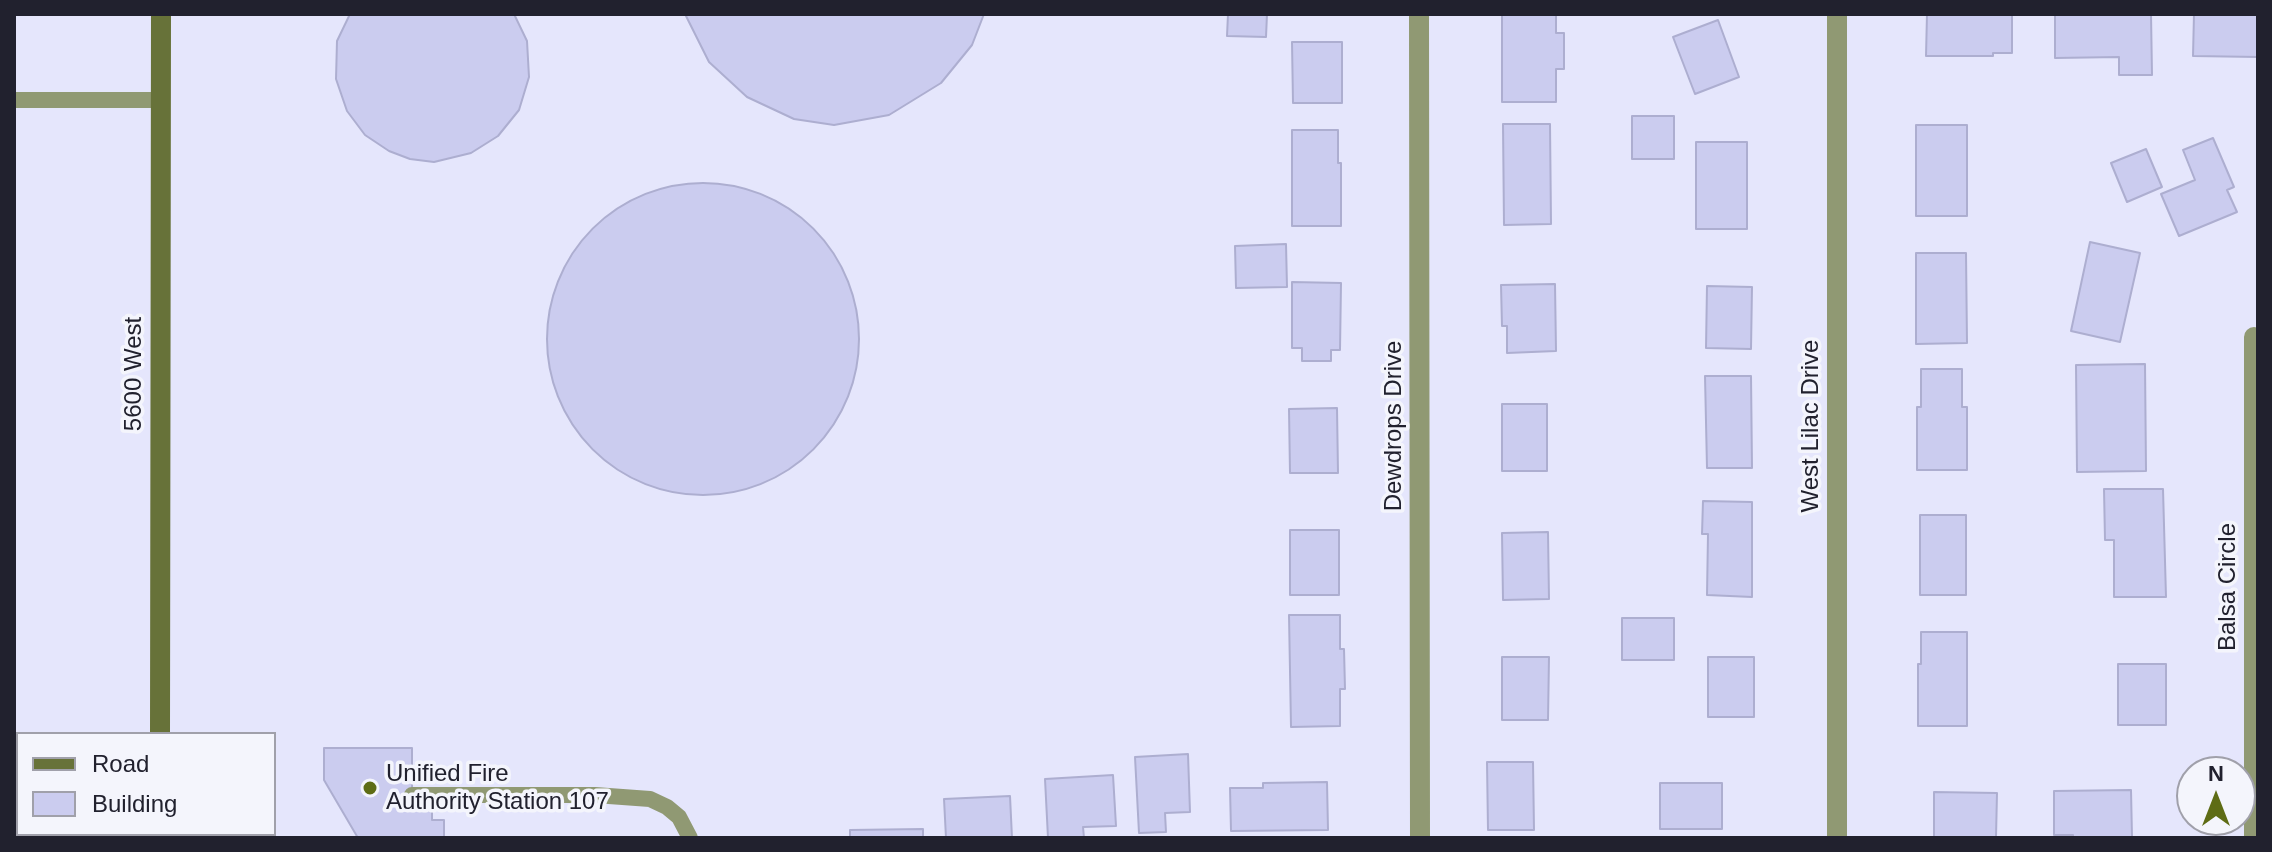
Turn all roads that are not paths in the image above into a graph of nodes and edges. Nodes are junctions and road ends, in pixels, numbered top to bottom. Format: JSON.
{"nodes":[{"id":1,"x":161,"y":14,"type":"edge"},
{"id":2,"x":1419,"y":14,"type":"edge"},
{"id":3,"x":1837,"y":14,"type":"edge"},
{"id":4,"x":14,"y":100,"type":"edge"},
{"id":5,"x":159,"y":100,"type":"junction"},
{"id":6,"x":2254,"y":337,"type":"dead end"},
{"id":7,"x":160,"y":732,"type":"edge"},
{"id":8,"x":412,"y":795,"type":"dead end"},
{"id":9,"x":690,"y":838,"type":"edge"},
{"id":10,"x":1420,"y":838,"type":"edge"},
{"id":11,"x":1837,"y":838,"type":"edge"},
{"id":12,"x":2254,"y":838,"type":"edge"}],
"edges":[{"from":1,"to":5,"type":"main road","name":"5600 West"},
{"from":2,"to":10,"type":"street","name":"Dewdrops Drive"},
{"from":3,"to":11,"type":"street","name":"West Lilac Drive"},
{"from":4,"to":5,"type":"lane"},
{"from":5,"to":7,"type":"main road","name":"5600 West"},
{"from":6,"to":12,"type":"street","name":"Balsa Circle"},
{"from":8,"to":9,"type":"lane"}]}
